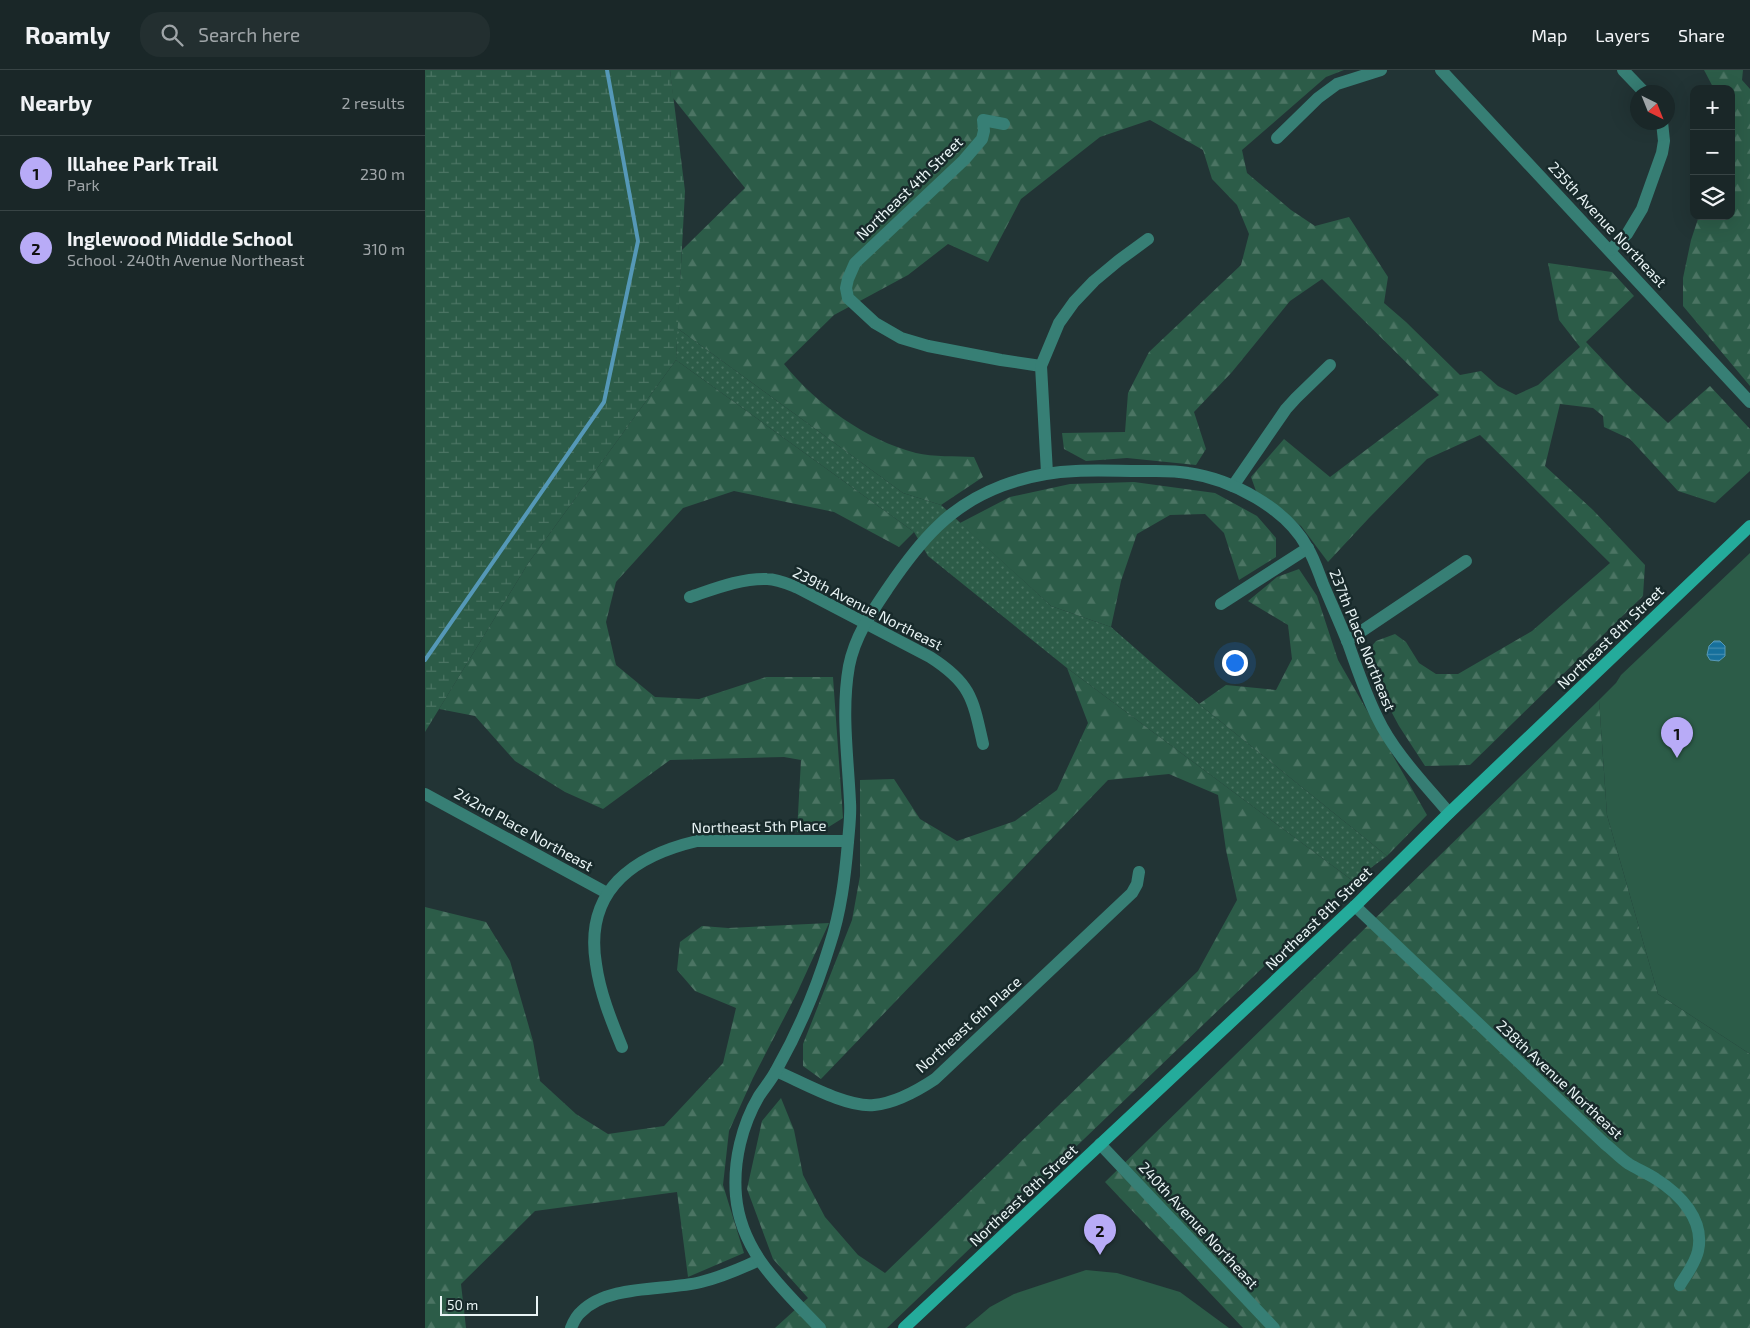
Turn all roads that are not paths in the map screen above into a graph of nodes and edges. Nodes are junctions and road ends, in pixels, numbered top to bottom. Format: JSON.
{"nodes":[{"id":1,"x":1381,"y":70,"type":"edge"},
{"id":2,"x":1441,"y":70,"type":"edge"},
{"id":3,"x":1623,"y":70,"type":"edge"},
{"id":4,"x":1637,"y":85,"type":"edge"},
{"id":5,"x":1004,"y":124,"type":"dead end"},
{"id":6,"x":1663,"y":130,"type":"edge"},
{"id":7,"x":1277,"y":138,"type":"dead end"},
{"id":8,"x":1148,"y":239,"type":"dead end"},
{"id":9,"x":1610,"y":250,"type":"junction"},
{"id":10,"x":1331,"y":365,"type":"dead end"},
{"id":11,"x":1041,"y":366,"type":"junction"},
{"id":12,"x":1750,"y":402,"type":"edge"},
{"id":13,"x":1047,"y":473,"type":"junction"},
{"id":14,"x":1233,"y":486,"type":"junction"},
{"id":15,"x":1750,"y":526,"type":"edge"},
{"id":16,"x":1308,"y":548,"type":"junction"},
{"id":17,"x":1466,"y":561,"type":"dead end"},
{"id":18,"x":690,"y":597,"type":"dead end"},
{"id":19,"x":1221,"y":604,"type":"dead end"},
{"id":20,"x":864,"y":623,"type":"junction"},
{"id":21,"x":1347,"y":641,"type":"junction"},
{"id":22,"x":983,"y":744,"type":"dead end"},
{"id":23,"x":425,"y":794,"type":"edge"},
{"id":24,"x":1449,"y":812,"type":"junction"},
{"id":25,"x":848,"y":841,"type":"junction"},
{"id":26,"x":1139,"y":872,"type":"dead end"},
{"id":27,"x":607,"y":894,"type":"junction"},
{"id":28,"x":1355,"y":906,"type":"junction"},
{"id":29,"x":622,"y":1047,"type":"dead end"},
{"id":30,"x":776,"y":1071,"type":"junction"},
{"id":31,"x":1100,"y":1144,"type":"junction"},
{"id":32,"x":759,"y":1260,"type":"junction"},
{"id":33,"x":1680,"y":1285,"type":"dead end"},
{"id":34,"x":571,"y":1328,"type":"edge"},
{"id":35,"x":820,"y":1328,"type":"edge"},
{"id":36,"x":904,"y":1328,"type":"edge"},
{"id":37,"x":1274,"y":1328,"type":"edge"}],
"edges":[{"from":1,"to":7,"type":"street"},
{"from":2,"to":9,"type":"street","name":"235th Avenue Northeast"},
{"from":3,"to":4,"type":"street"},
{"from":5,"to":11,"type":"street","name":"Northeast 4th Street"},
{"from":6,"to":9,"type":"street"},
{"from":8,"to":11,"type":"street"},
{"from":9,"to":12,"type":"street","name":"235th Avenue Northeast"},
{"from":10,"to":14,"type":"street"},
{"from":11,"to":13,"type":"street"},
{"from":13,"to":14,"type":"street","name":"237th Place Northeast"},
{"from":13,"to":20,"type":"street","name":"237th Place Northeast"},
{"from":14,"to":16,"type":"street","name":"237th Place Northeast"},
{"from":15,"to":24,"type":"street","name":"Northeast 8th Street"},
{"from":16,"to":19,"type":"street"},
{"from":16,"to":21,"type":"street","name":"237th Place Northeast"},
{"from":17,"to":21,"type":"street"},
{"from":18,"to":20,"type":"street","name":"239th Avenue Northeast"},
{"from":20,"to":22,"type":"street","name":"239th Avenue Northeast"},
{"from":20,"to":25,"type":"street","name":"237th Place Northeast"},
{"from":21,"to":24,"type":"street","name":"237th Place Northeast"},
{"from":23,"to":27,"type":"street","name":"242nd Place Northeast"},
{"from":24,"to":28,"type":"street","name":"Northeast 8th Street"},
{"from":25,"to":27,"type":"street","name":"Northeast 5th Place"},
{"from":25,"to":30,"type":"street","name":"237th Place Northeast"},
{"from":26,"to":30,"type":"street","name":"Northeast 6th Place"},
{"from":27,"to":29,"type":"street","name":"Northeast 5th Place"},
{"from":28,"to":31,"type":"street","name":"Northeast 8th Street"},
{"from":28,"to":33,"type":"street","name":"238th Avenue Northeast"},
{"from":30,"to":32,"type":"street","name":"237th Place Northeast"},
{"from":31,"to":36,"type":"street","name":"Northeast 8th Street"},
{"from":31,"to":37,"type":"street","name":"240th Avenue Northeast"},
{"from":32,"to":34,"type":"street"},
{"from":32,"to":35,"type":"street","name":"237th Place Northeast"}]}
